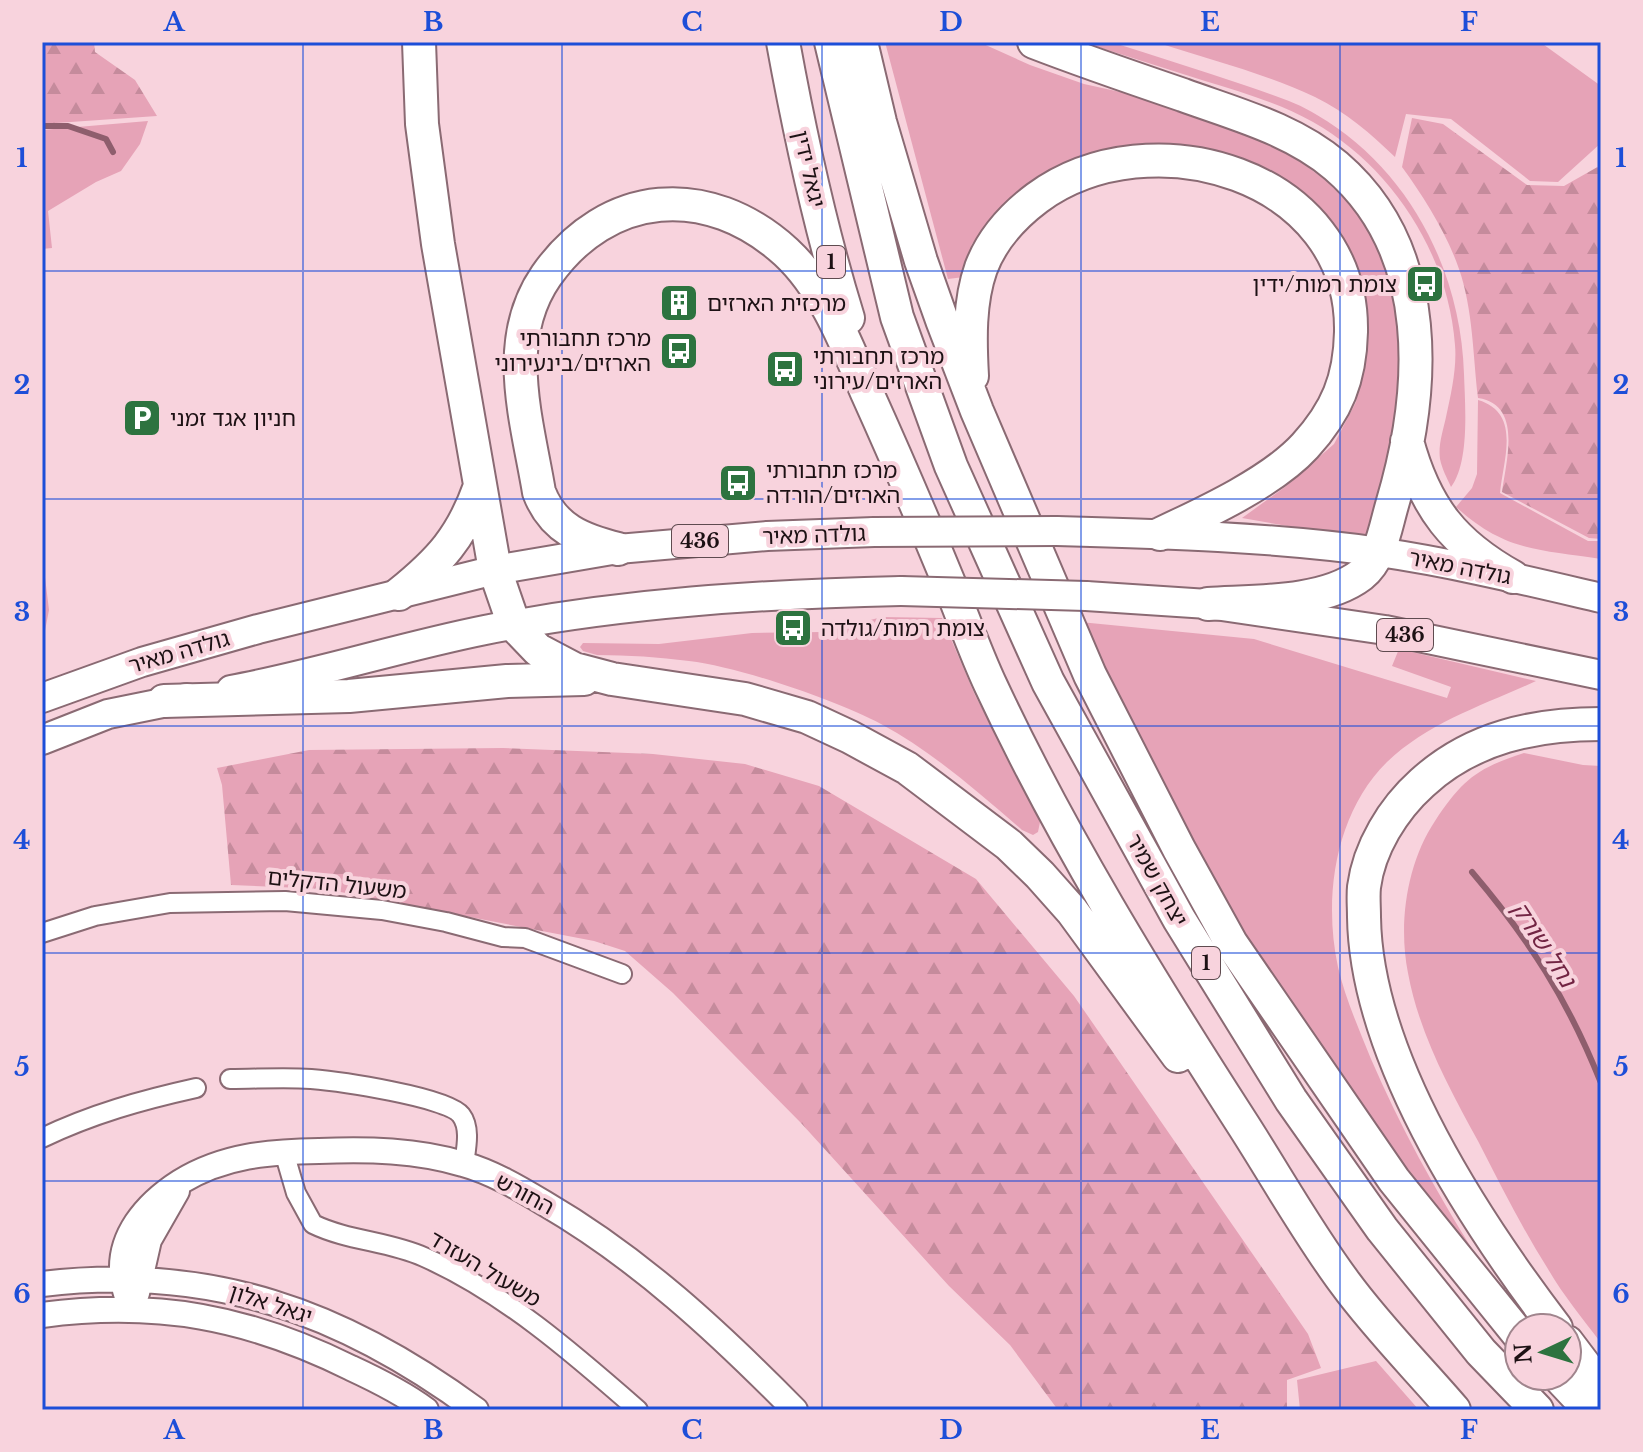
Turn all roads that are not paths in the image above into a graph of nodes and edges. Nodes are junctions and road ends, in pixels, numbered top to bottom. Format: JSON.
{"nodes":[{"id":1,"x":419,"y":42,"type":"edge"},
{"id":2,"x":783,"y":42,"type":"edge"},
{"id":3,"x":831,"y":42,"type":"edge"},
{"id":4,"x":861,"y":42,"type":"edge"},
{"id":5,"x":1034,"y":42,"type":"edge"},
{"id":6,"x":977,"y":411,"type":"junction"},
{"id":7,"x":1407,"y":441,"type":"junction"},
{"id":8,"x":904,"y":475,"type":"junction"},
{"id":9,"x":480,"y":486,"type":"junction"},
{"id":10,"x":1160,"y":534,"type":"junction"},
{"id":11,"x":618,"y":549,"type":"junction"},
{"id":12,"x":1378,"y":552,"type":"junction"},
{"id":13,"x":495,"y":570,"type":"junction"},
{"id":14,"x":1513,"y":577,"type":"junction"},
{"id":15,"x":399,"y":594,"type":"junction"},
{"id":16,"x":1601,"y":598,"type":"edge"},
{"id":17,"x":1208,"y":604,"type":"junction"},
{"id":18,"x":514,"y":625,"type":"junction"},
{"id":19,"x":1601,"y":675,"type":"edge"},
{"id":20,"x":612,"y":679,"type":"junction"},
{"id":21,"x":42,"y":698,"type":"edge"},
{"id":22,"x":164,"y":701,"type":"junction"},
{"id":23,"x":1601,"y":724,"type":"edge"},
{"id":24,"x":42,"y":740,"type":"edge"},
{"id":25,"x":42,"y":933,"type":"edge"},
{"id":26,"x":622,"y":974,"type":"dead end"},
{"id":27,"x":230,"y":1079,"type":"dead end"},
{"id":28,"x":196,"y":1088,"type":"dead end"},
{"id":29,"x":42,"y":1138,"type":"edge"},
{"id":30,"x":284,"y":1152,"type":"junction"},
{"id":31,"x":464,"y":1164,"type":"junction"},
{"id":32,"x":132,"y":1279,"type":"junction"},
{"id":33,"x":42,"y":1284,"type":"edge"},
{"id":34,"x":1346,"y":1284,"type":"junction"},
{"id":35,"x":131,"y":1309,"type":"junction"},
{"id":36,"x":1545,"y":1312,"type":"edge"},
{"id":37,"x":42,"y":1315,"type":"edge"},
{"id":38,"x":1503,"y":1315,"type":"edge"},
{"id":39,"x":1583,"y":1363,"type":"edge"},
{"id":40,"x":1601,"y":1387,"type":"edge"},
{"id":41,"x":1573,"y":1392,"type":"edge"},
{"id":42,"x":426,"y":1410,"type":"edge"},
{"id":43,"x":476,"y":1410,"type":"edge"},
{"id":44,"x":638,"y":1410,"type":"edge"},
{"id":45,"x":795,"y":1410,"type":"edge"},
{"id":46,"x":1454,"y":1410,"type":"edge"},
{"id":47,"x":1537,"y":1410,"type":"edge"},
{"id":48,"x":1590,"y":1410,"type":"edge"}],
"edges":[{"from":1,"to":9,"type":"highway"},
{"from":2,"to":8,"type":"highway","name":"יגאל ידין","number":"1"},
{"from":3,"to":47,"type":"highway","name":"יצחק שמיר","number":"1"},
{"from":4,"to":6,"type":"highway"},
{"from":5,"to":7,"type":"highway"},
{"from":6,"to":10,"type":"highway"},
{"from":6,"to":38,"type":"highway"},
{"from":7,"to":12,"type":"highway"},
{"from":7,"to":14,"type":"highway"},
{"from":8,"to":11,"type":"highway"},
{"from":8,"to":34,"type":"highway","number":"1"},
{"from":9,"to":13,"type":"highway"},
{"from":9,"to":15,"type":"highway"},
{"from":10,"to":11,"type":"main road","name":"גולדה מאיר","number":"436","bridge":true},
{"from":10,"to":12,"type":"main road","name":"גולדה מאיר","number":"436"},
{"from":11,"to":13,"type":"main road","name":"גולדה מאיר","number":"436"},
{"from":12,"to":14,"type":"main road","name":"גולדה מאיר","number":"436"},
{"from":12,"to":17,"type":"highway"},
{"from":13,"to":15,"type":"main road","name":"גולדה מאיר","number":"436"},
{"from":13,"to":18,"type":"highway"},
{"from":14,"to":16,"type":"main road","name":"גולדה מאיר","number":"436"},
{"from":15,"to":21,"type":"main road","name":"גולדה מאיר","number":"436"},
{"from":17,"to":18,"type":"main road","name":"גולדה מאיר","number":"436","bridge":true},
{"from":17,"to":19,"type":"main road","name":"גולדה מאיר","number":"436"},
{"from":18,"to":20,"type":"highway"},
{"from":18,"to":22,"type":"main road","name":"גולדה מאיר","number":"436"},
{"from":20,"to":22,"type":"highway"},
{"from":20,"to":34,"type":"highway"},
{"from":22,"to":24,"type":"main road","name":"גולדה מאיר","number":"436"},
{"from":23,"to":36,"type":"highway"},
{"from":25,"to":26,"type":"street","name":"משעול הדקלים"},
{"from":27,"to":31,"type":"street"},
{"from":28,"to":29,"type":"street"},
{"from":30,"to":31,"type":"street","name":"החורש"},
{"from":30,"to":32,"type":"street","name":"החורש"},
{"from":30,"to":44,"type":"street","name":"משעול העזרד"},
{"from":31,"to":45,"type":"street","name":"החורש"},
{"from":32,"to":33,"type":"street","name":"יגאל אלון"},
{"from":32,"to":35,"type":"street","name":"החורש"},
{"from":32,"to":43,"type":"street","name":"יגאל אלון"},
{"from":34,"to":46,"type":"highway","number":"1"},
{"from":35,"to":37,"type":"street","name":"יגאל אלון"},
{"from":35,"to":42,"type":"street","name":"יגאל אלון"},
{"from":39,"to":40,"type":"highway"},
{"from":41,"to":48,"type":"highway"}]}
